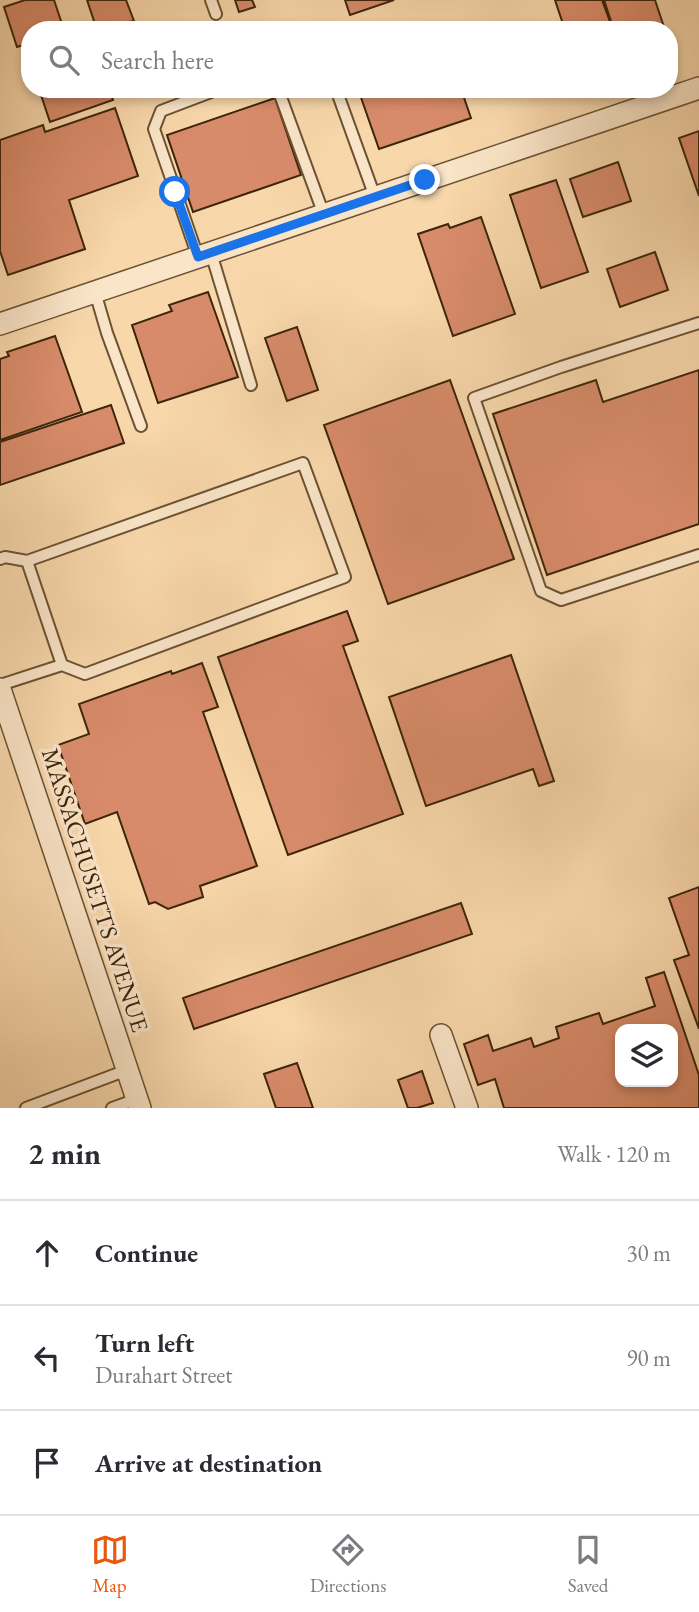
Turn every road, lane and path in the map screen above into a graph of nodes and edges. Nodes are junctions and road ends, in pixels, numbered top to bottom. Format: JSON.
{"nodes":[{"id":1,"x":211,"y":0,"type":"edge"},
{"id":2,"x":216,"y":13,"type":"dead end"},
{"id":3,"x":699,"y":88,"type":"edge"},
{"id":4,"x":678,"y":95,"type":"edge"},
{"id":5,"x":195,"y":98,"type":"edge"},
{"id":6,"x":281,"y":98,"type":"edge"},
{"id":7,"x":339,"y":98,"type":"edge"},
{"id":8,"x":669,"y":98,"type":"edge"},
{"id":9,"x":375,"y":197,"type":"junction"},
{"id":10,"x":324,"y":215,"type":"junction"},
{"id":11,"x":205,"y":255,"type":"junction"},
{"id":12,"x":95,"y":292,"type":"junction"},
{"id":13,"x":699,"y":323,"type":"edge"},
{"id":14,"x":0,"y":324,"type":"edge"},
{"id":15,"x":251,"y":385,"type":"dead end"},
{"id":16,"x":141,"y":426,"type":"dead end"},
{"id":17,"x":699,"y":555,"type":"edge"},
{"id":18,"x":0,"y":559,"type":"edge"},
{"id":19,"x":27,"y":561,"type":"junction"},
{"id":20,"x":62,"y":665,"type":"junction"},
{"id":21,"x":0,"y":687,"type":"edge"},
{"id":22,"x":441,"y":1035,"type":"dead end"},
{"id":23,"x":127,"y":1070,"type":"junction"},
{"id":24,"x":138,"y":1103,"type":"edge"},
{"id":25,"x":26,"y":1108,"type":"edge"},
{"id":26,"x":112,"y":1108,"type":"edge"},
{"id":27,"x":467,"y":1108,"type":"edge"}],
"edges":[{"from":1,"to":2,"type":"lane"},
{"from":3,"to":4,"type":"street"},
{"from":5,"to":11,"type":"lane"},
{"from":6,"to":10,"type":"lane"},
{"from":7,"to":9,"type":"lane"},
{"from":8,"to":9,"type":"street"},
{"from":9,"to":10,"type":"street"},
{"from":10,"to":11,"type":"street"},
{"from":11,"to":12,"type":"street"},
{"from":11,"to":15,"type":"lane"},
{"from":12,"to":14,"type":"street"},
{"from":12,"to":16,"type":"lane"},
{"from":13,"to":17,"type":"lane"},
{"from":18,"to":19,"type":"lane"},
{"from":19,"to":20,"type":"lane"},
{"from":19,"to":20,"type":"lane"},
{"from":20,"to":21,"type":"lane"},
{"from":21,"to":23,"type":"street","name":"MASSACHUSETTS AVENUE"},
{"from":22,"to":27,"type":"street"},
{"from":23,"to":24,"type":"street","name":"MASSACHUSETTS AVENUE"},
{"from":23,"to":25,"type":"lane"},
{"from":24,"to":26,"type":"lane"}]}
